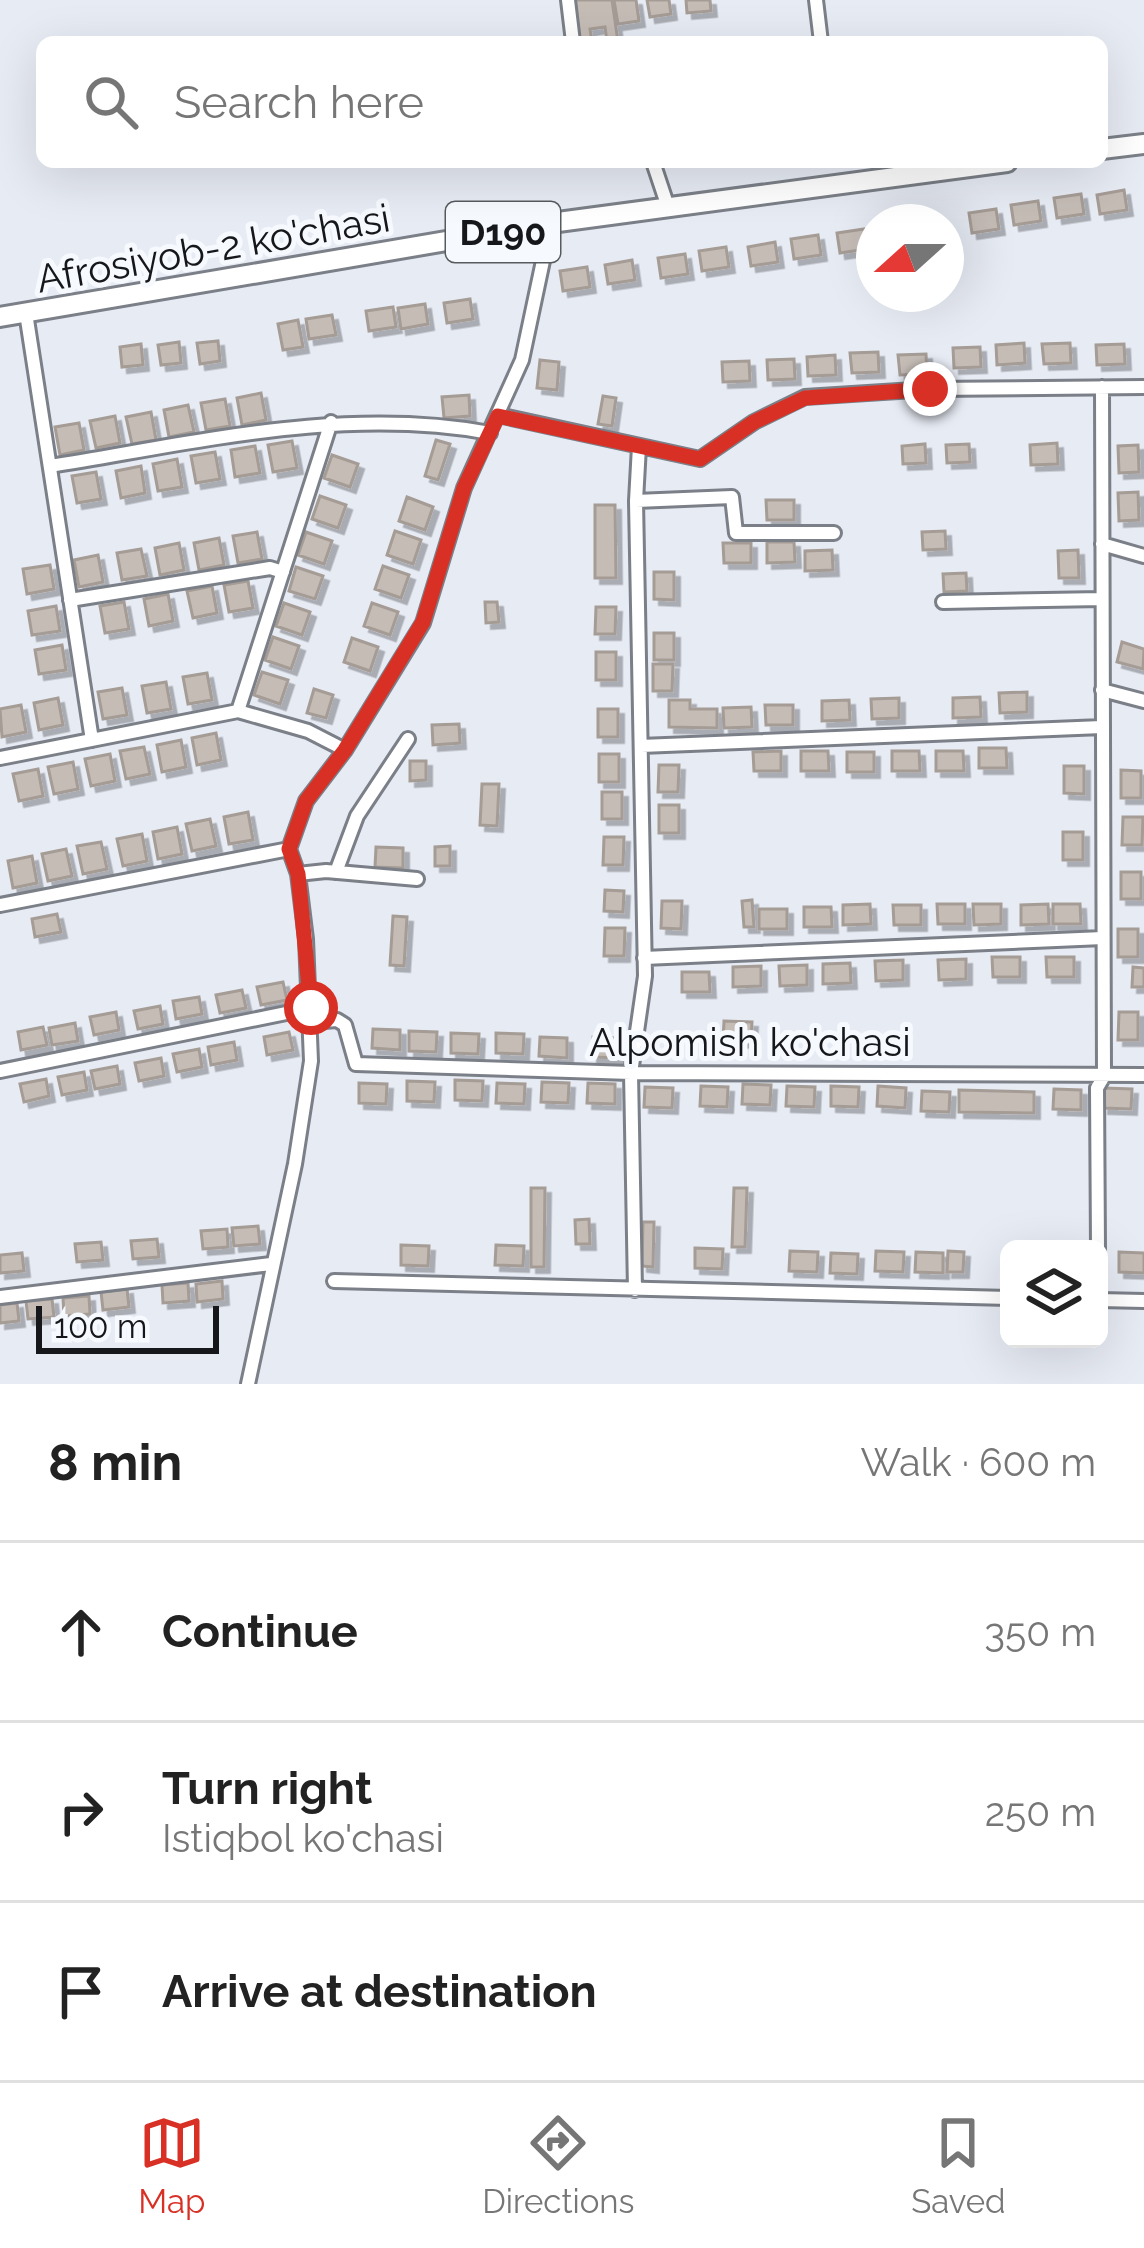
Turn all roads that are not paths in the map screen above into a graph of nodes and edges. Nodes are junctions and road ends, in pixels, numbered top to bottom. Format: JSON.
{"nodes":[{"id":1,"x":568,"y":0,"type":"edge"},
{"id":2,"x":816,"y":0,"type":"edge"},
{"id":3,"x":572,"y":36,"type":"edge"},
{"id":4,"x":820,"y":36,"type":"edge"},
{"id":5,"x":1144,"y":144,"type":"edge"},
{"id":6,"x":1108,"y":148,"type":"edge"},
{"id":7,"x":654,"y":168,"type":"edge"},
{"id":8,"x":962,"y":168,"type":"edge"},
{"id":9,"x":668,"y":207,"type":"junction"},
{"id":10,"x":551,"y":223,"type":"junction"},
{"id":11,"x":26,"y":313,"type":"junction"},
{"id":12,"x":0,"y":317,"type":"edge"},
{"id":13,"x":1102,"y":387,"type":"junction"},
{"id":14,"x":1144,"y":387,"type":"edge"},
{"id":15,"x":498,"y":416,"type":"junction"},
{"id":16,"x":332,"y":422,"type":"junction"},
{"id":17,"x":490,"y":433,"type":"junction"},
{"id":18,"x":639,"y":446,"type":"junction"},
{"id":19,"x":50,"y":466,"type":"junction"},
{"id":20,"x":636,"y":501,"type":"junction"},
{"id":21,"x":834,"y":533,"type":"dead end"},
{"id":22,"x":1102,"y":544,"type":"junction"},
{"id":23,"x":1144,"y":556,"type":"edge"},
{"id":24,"x":283,"y":572,"type":"junction"},
{"id":25,"x":1102,"y":599,"type":"junction"},
{"id":26,"x":70,"y":600,"type":"junction"},
{"id":27,"x":944,"y":602,"type":"dead end"},
{"id":28,"x":1102,"y":690,"type":"junction"},
{"id":29,"x":1144,"y":700,"type":"edge"},
{"id":30,"x":238,"y":711,"type":"junction"},
{"id":31,"x":1102,"y":727,"type":"junction"},
{"id":32,"x":407,"y":739,"type":"dead end"},
{"id":33,"x":92,"y":740,"type":"junction"},
{"id":34,"x":640,"y":746,"type":"junction"},
{"id":35,"x":345,"y":750,"type":"junction"},
{"id":36,"x":0,"y":758,"type":"edge"},
{"id":37,"x":289,"y":849,"type":"junction"},
{"id":38,"x":331,"y":872,"type":"junction"},
{"id":39,"x":304,"y":873,"type":"junction"},
{"id":40,"x":417,"y":879,"type":"dead end"},
{"id":41,"x":0,"y":905,"type":"edge"},
{"id":42,"x":1103,"y":938,"type":"junction"},
{"id":43,"x":644,"y":958,"type":"junction"},
{"id":44,"x":314,"y":1017,"type":"junction"},
{"id":45,"x":0,"y":1070,"type":"edge"},
{"id":46,"x":632,"y":1073,"type":"junction"},
{"id":47,"x":1144,"y":1075,"type":"edge"},
{"id":48,"x":1104,"y":1076,"type":"junction"},
{"id":49,"x":1098,"y":1240,"type":"edge"},
{"id":50,"x":271,"y":1264,"type":"junction"},
{"id":51,"x":334,"y":1281,"type":"dead end"},
{"id":52,"x":634,"y":1290,"type":"junction"},
{"id":53,"x":0,"y":1297,"type":"edge"},
{"id":54,"x":1000,"y":1298,"type":"edge"},
{"id":55,"x":1108,"y":1300,"type":"edge"},
{"id":56,"x":1144,"y":1301,"type":"edge"},
{"id":57,"x":248,"y":1384,"type":"edge"}],
"edges":[{"from":1,"to":3,"type":"street"},
{"from":2,"to":4,"type":"street"},
{"from":5,"to":6,"type":"main road"},
{"from":7,"to":9,"type":"street"},
{"from":8,"to":9,"type":"main road","name":"Afrosiyob-2 ko'chasi","number":"D190"},
{"from":9,"to":10,"type":"main road","name":"Afrosiyob-2 ko'chasi","number":"D190"},
{"from":10,"to":11,"type":"main road","name":"Afrosiyob-2 ko'chasi","number":"D190"},
{"from":10,"to":15,"type":"street"},
{"from":11,"to":12,"type":"main road","name":"Afrosiyob-2 ko'chasi","number":"D190"},
{"from":11,"to":19,"type":"street"},
{"from":13,"to":14,"type":"street"},
{"from":13,"to":18,"type":"street"},
{"from":13,"to":22,"type":"street"},
{"from":15,"to":17,"type":"street"},
{"from":15,"to":18,"type":"street"},
{"from":16,"to":17,"type":"street"},
{"from":16,"to":19,"type":"street"},
{"from":16,"to":24,"type":"street"},
{"from":17,"to":35,"type":"street"},
{"from":18,"to":20,"type":"street"},
{"from":19,"to":26,"type":"street"},
{"from":20,"to":21,"type":"street"},
{"from":20,"to":34,"type":"street"},
{"from":22,"to":23,"type":"street"},
{"from":22,"to":25,"type":"street"},
{"from":24,"to":26,"type":"street"},
{"from":24,"to":30,"type":"street"},
{"from":25,"to":27,"type":"street"},
{"from":25,"to":28,"type":"street"},
{"from":26,"to":33,"type":"street"},
{"from":28,"to":29,"type":"street"},
{"from":28,"to":31,"type":"street"},
{"from":30,"to":33,"type":"street"},
{"from":30,"to":35,"type":"street"},
{"from":31,"to":34,"type":"street"},
{"from":31,"to":42,"type":"street"},
{"from":32,"to":38,"type":"street"},
{"from":33,"to":36,"type":"street"},
{"from":34,"to":43,"type":"street"},
{"from":35,"to":37,"type":"street"},
{"from":37,"to":39,"type":"street"},
{"from":37,"to":41,"type":"street"},
{"from":38,"to":39,"type":"street"},
{"from":38,"to":40,"type":"street"},
{"from":39,"to":44,"type":"street"},
{"from":42,"to":43,"type":"street"},
{"from":42,"to":48,"type":"street"},
{"from":43,"to":46,"type":"street"},
{"from":44,"to":45,"type":"street"},
{"from":44,"to":46,"type":"street","name":"Alpomish ko'chasi"},
{"from":44,"to":50,"type":"street"},
{"from":46,"to":48,"type":"street","name":"Alpomish ko'chasi"},
{"from":46,"to":52,"type":"street"},
{"from":47,"to":48,"type":"street","name":"Alpomish ko'chasi"},
{"from":48,"to":49,"type":"street"},
{"from":50,"to":53,"type":"street"},
{"from":50,"to":57,"type":"street"},
{"from":51,"to":52,"type":"street"},
{"from":52,"to":54,"type":"street"},
{"from":55,"to":56,"type":"street"}]}
